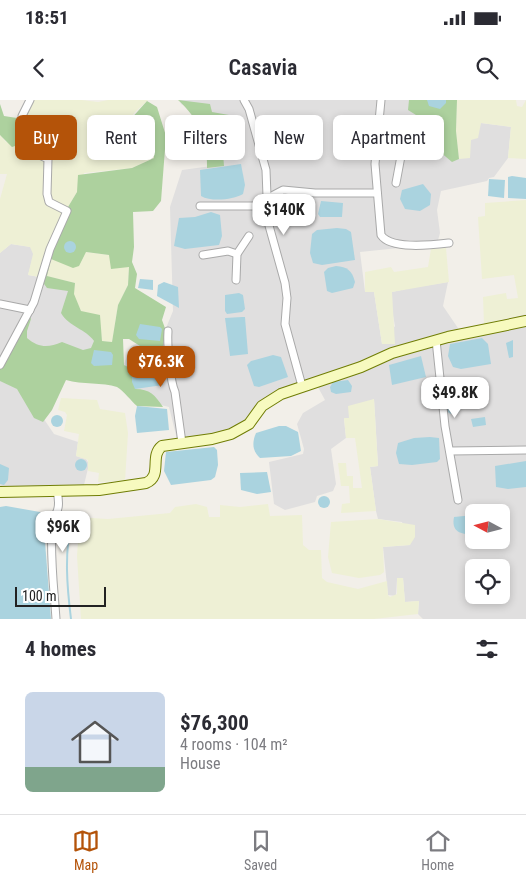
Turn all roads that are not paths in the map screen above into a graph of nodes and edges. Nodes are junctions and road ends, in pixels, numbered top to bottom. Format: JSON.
{"nodes":[{"id":1,"x":30,"y":100,"type":"edge"},
{"id":2,"x":244,"y":100,"type":"edge"},
{"id":3,"x":381,"y":100,"type":"edge"},
{"id":4,"x":379,"y":115,"type":"edge"},
{"id":5,"x":376,"y":160,"type":"edge"},
{"id":6,"x":400,"y":160,"type":"edge"},
{"id":7,"x":396,"y":183,"type":"dead end"},
{"id":8,"x":376,"y":193,"type":"junction"},
{"id":9,"x":268,"y":198,"type":"junction"},
{"id":10,"x":200,"y":206,"type":"dead end"},
{"id":11,"x":249,"y":236,"type":"dead end"},
{"id":12,"x":449,"y":243,"type":"dead end"},
{"id":13,"x":236,"y":254,"type":"junction"},
{"id":14,"x":203,"y":255,"type":"dead end"},
{"id":15,"x":236,"y":280,"type":"dead end"},
{"id":16,"x":0,"y":304,"type":"edge"},
{"id":17,"x":30,"y":310,"type":"junction"},
{"id":18,"x":526,"y":321,"type":"edge"},
{"id":19,"x":168,"y":331,"type":"dead end"},
{"id":20,"x":436,"y":340,"type":"junction"},
{"id":21,"x":0,"y":365,"type":"edge"},
{"id":22,"x":302,"y":386,"type":"junction"},
{"id":23,"x":182,"y":443,"type":"junction"},
{"id":24,"x":526,"y":450,"type":"edge"},
{"id":25,"x":450,"y":451,"type":"junction"},
{"id":26,"x":57,"y":491,"type":"junction"},
{"id":27,"x":0,"y":492,"type":"edge"},
{"id":28,"x":458,"y":500,"type":"dead end"},
{"id":29,"x":56,"y":619,"type":"edge"}],
"edges":[{"from":1,"to":17,"type":"street"},
{"from":2,"to":9,"type":"street"},
{"from":3,"to":4,"type":"street"},
{"from":5,"to":8,"type":"street"},
{"from":6,"to":7,"type":"street"},
{"from":8,"to":9,"type":"street"},
{"from":8,"to":12,"type":"street"},
{"from":9,"to":10,"type":"street"},
{"from":9,"to":22,"type":"street"},
{"from":11,"to":13,"type":"street"},
{"from":13,"to":14,"type":"street"},
{"from":13,"to":15,"type":"street"},
{"from":16,"to":17,"type":"street"},
{"from":17,"to":21,"type":"street"},
{"from":18,"to":20,"type":"main road"},
{"from":19,"to":23,"type":"street"},
{"from":20,"to":22,"type":"main road"},
{"from":20,"to":25,"type":"street"},
{"from":22,"to":23,"type":"main road"},
{"from":23,"to":26,"type":"main road"},
{"from":24,"to":25,"type":"street"},
{"from":25,"to":28,"type":"street"},
{"from":26,"to":27,"type":"main road"},
{"from":26,"to":29,"type":"street"}]}
